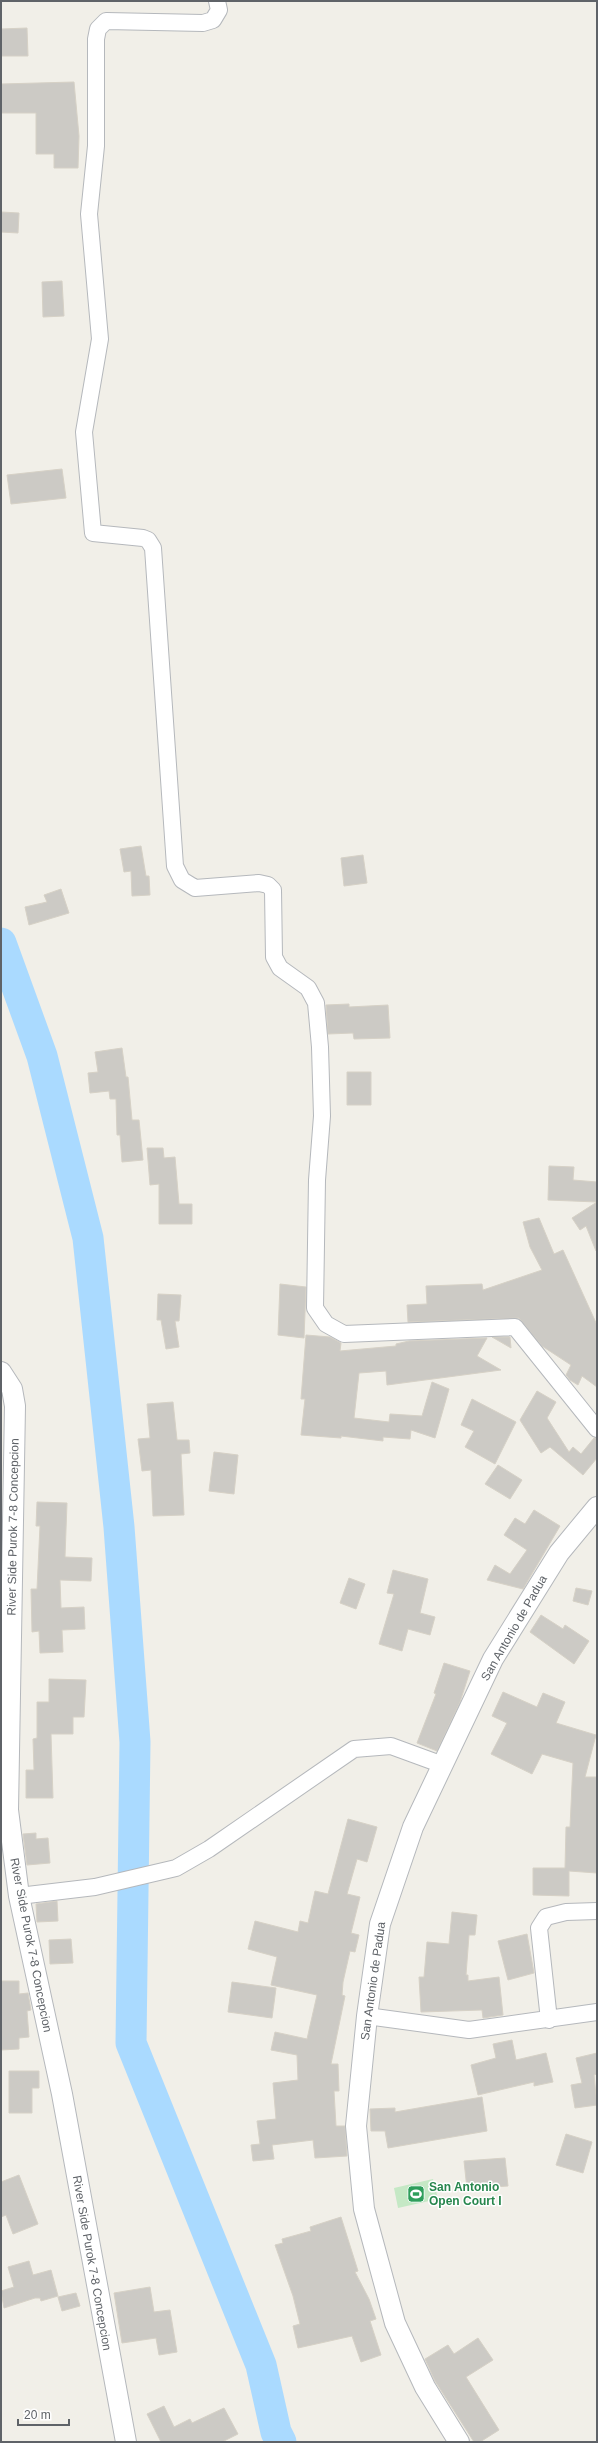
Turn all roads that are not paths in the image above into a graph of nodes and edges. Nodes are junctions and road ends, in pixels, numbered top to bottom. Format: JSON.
{"nodes":[{"id":1,"x":217,"y":1,"type":"edge"},
{"id":2,"x":1,"y":1372,"type":"edge"},
{"id":3,"x":597,"y":1429,"type":"edge"},
{"id":4,"x":597,"y":1507,"type":"edge"},
{"id":5,"x":443,"y":1765,"type":"junction"},
{"id":6,"x":19,"y":1896,"type":"junction"},
{"id":7,"x":597,"y":1911,"type":"edge"},
{"id":8,"x":597,"y":2012,"type":"edge"},
{"id":9,"x":367,"y":2016,"type":"junction"},
{"id":10,"x":549,"y":2020,"type":"junction"},
{"id":11,"x":126,"y":2442,"type":"edge"},
{"id":12,"x":459,"y":2442,"type":"edge"}],
"edges":[{"from":1,"to":3,"type":"street"},
{"from":2,"to":6,"type":"street","name":"River Side Purok 7-8 Concepcion"},
{"from":4,"to":5,"type":"street","name":"San Antonio de Padua"},
{"from":5,"to":6,"type":"street"},
{"from":5,"to":9,"type":"street","name":"San Antonio de Padua"},
{"from":6,"to":11,"type":"street","name":"River Side Purok 7-8 Concepcion"},
{"from":7,"to":10,"type":"street"},
{"from":8,"to":10,"type":"street"},
{"from":9,"to":10,"type":"street"},
{"from":9,"to":12,"type":"street","name":"San Antonio de Padua"}]}
